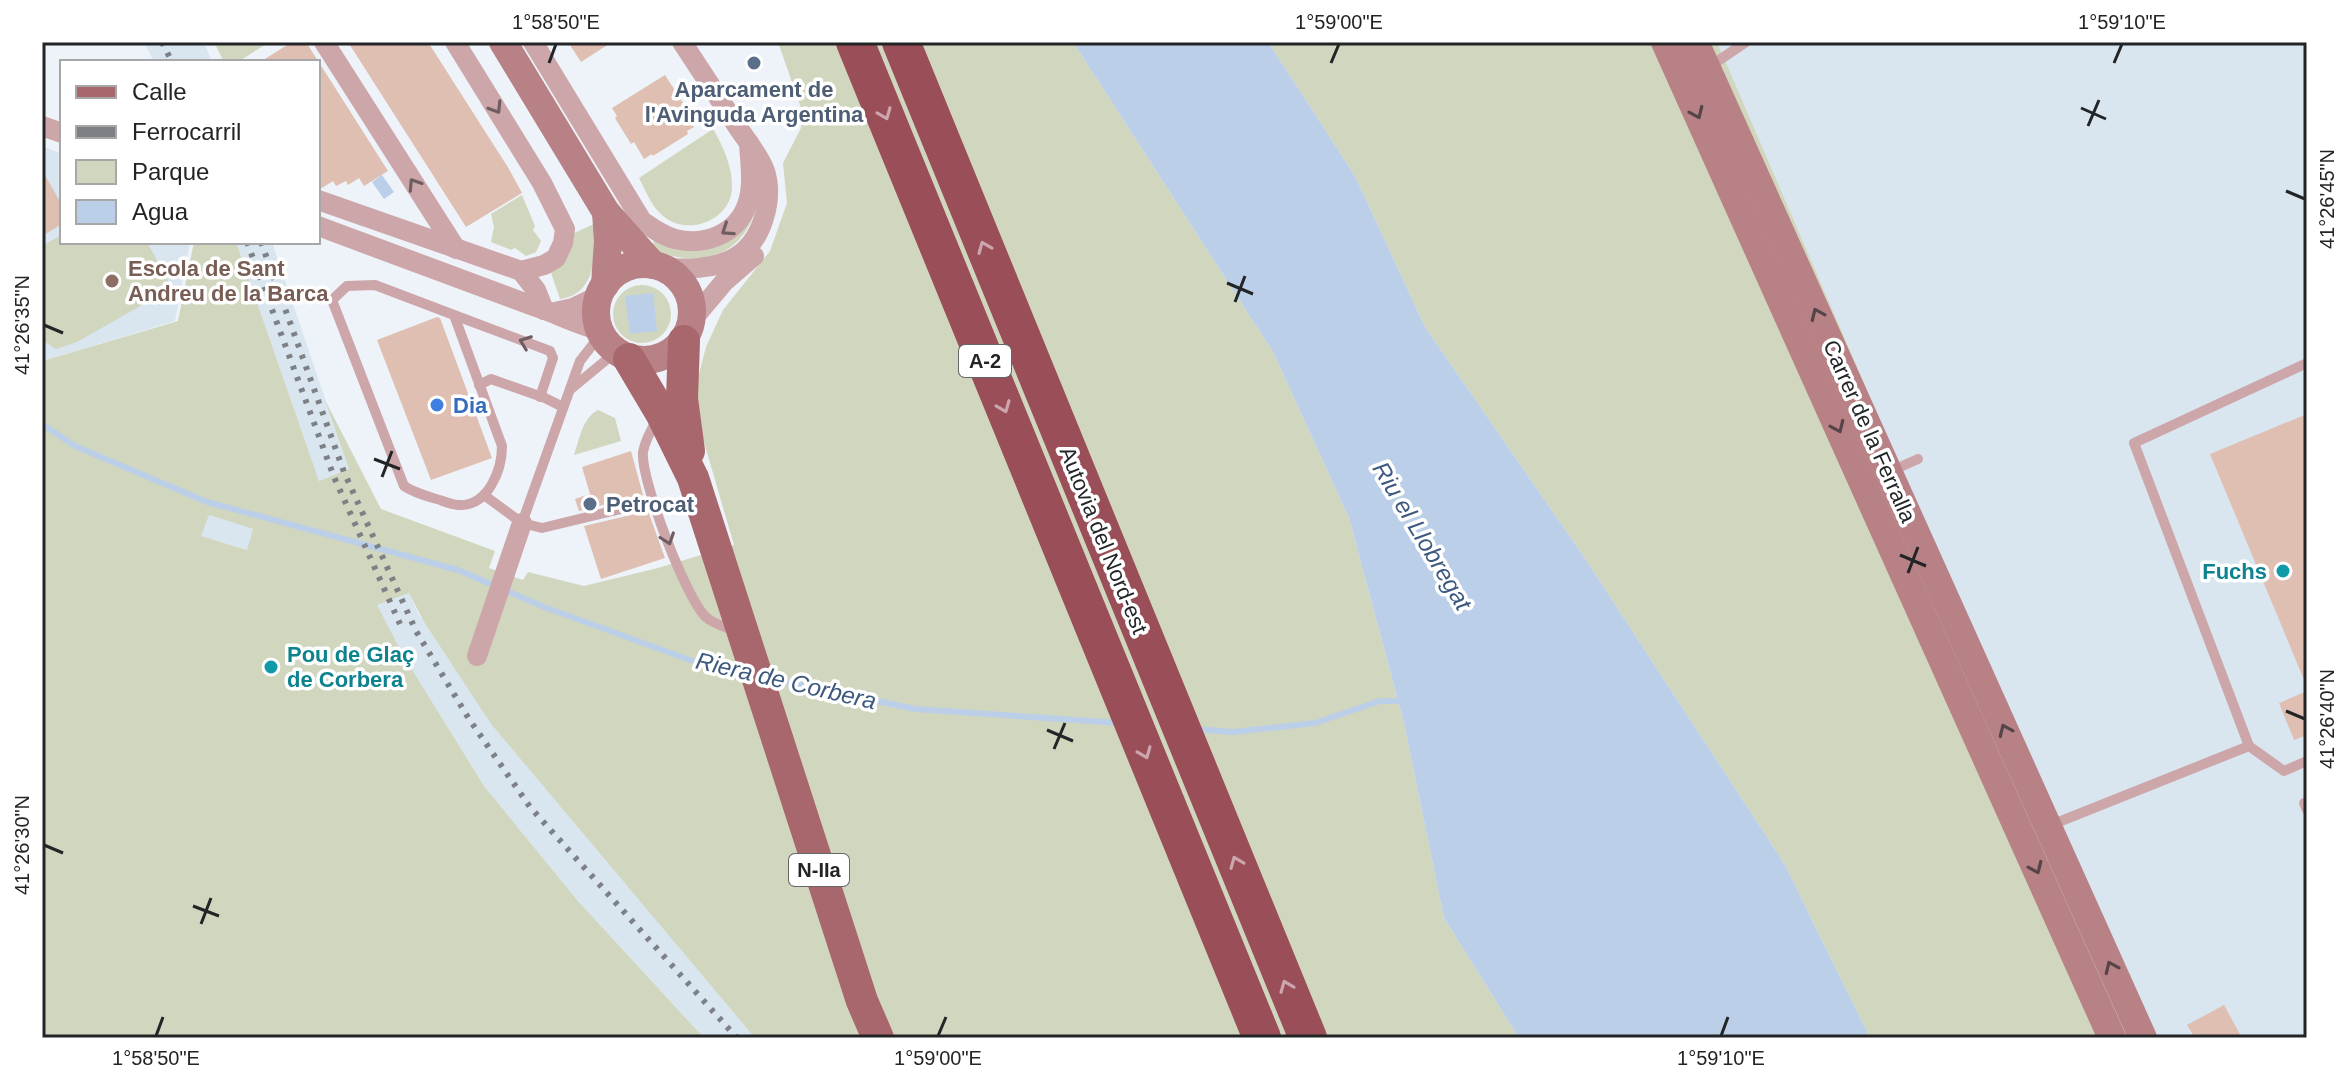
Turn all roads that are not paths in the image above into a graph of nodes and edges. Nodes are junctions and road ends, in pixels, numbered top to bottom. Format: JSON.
{"nodes":[{"id":1,"x":324,"y":42,"type":"edge"},
{"id":2,"x":455,"y":42,"type":"edge"},
{"id":3,"x":503,"y":42,"type":"edge"},
{"id":4,"x":533,"y":42,"type":"edge"},
{"id":5,"x":682,"y":42,"type":"edge"},
{"id":6,"x":855,"y":42,"type":"edge"},
{"id":7,"x":901,"y":42,"type":"edge"},
{"id":8,"x":1665,"y":42,"type":"edge"},
{"id":9,"x":1695,"y":42,"type":"edge"},
{"id":10,"x":1746,"y":42,"type":"edge"},
{"id":11,"x":1695,"y":75,"type":"junction"},
{"id":12,"x":751,"y":153,"type":"junction"},
{"id":13,"x":320,"y":201,"type":"edge"},
{"id":14,"x":606,"y":212,"type":"junction"},
{"id":15,"x":320,"y":227,"type":"edge"},
{"id":16,"x":456,"y":249,"type":"junction"},
{"id":17,"x":658,"y":267,"type":"junction"},
{"id":18,"x":521,"y":271,"type":"junction"},
{"id":19,"x":602,"y":290,"type":"junction"},
{"id":20,"x":550,"y":311,"type":"junction"},
{"id":21,"x":454,"y":315,"type":"junction"},
{"id":22,"x":688,"y":330,"type":"junction"},
{"id":23,"x":612,"y":344,"type":"junction"},
{"id":24,"x":2307,"y":363,"type":"edge"},
{"id":25,"x":479,"y":385,"type":"junction"},
{"id":26,"x":569,"y":390,"type":"junction"},
{"id":27,"x":540,"y":397,"type":"junction"},
{"id":28,"x":563,"y":407,"type":"junction"},
{"id":29,"x":661,"y":413,"type":"junction"},
{"id":30,"x":1918,"y":459,"type":"dead end"},
{"id":31,"x":1876,"y":477,"type":"junction"},
{"id":32,"x":693,"y":478,"type":"junction"},
{"id":33,"x":484,"y":495,"type":"junction"},
{"id":34,"x":654,"y":501,"type":"junction"},
{"id":35,"x":522,"y":523,"type":"junction"},
{"id":36,"x":747,"y":643,"type":"junction"},
{"id":37,"x":477,"y":656,"type":"dead end"},
{"id":38,"x":2249,"y":746,"type":"junction"},
{"id":39,"x":2307,"y":761,"type":"edge"},
{"id":40,"x":2035,"y":832,"type":"junction"},
{"id":41,"x":878,"y":1038,"type":"edge"},
{"id":42,"x":1262,"y":1038,"type":"edge"},
{"id":43,"x":1308,"y":1038,"type":"edge"},
{"id":44,"x":2112,"y":1038,"type":"edge"},
{"id":45,"x":2143,"y":1038,"type":"edge"}],
"edges":[{"from":16,"to":1,"type":"street","one_way":true},
{"from":2,"to":18,"type":"street","one_way":true},
{"from":3,"to":14,"type":"street"},
{"from":12,"to":4,"type":"street","one_way":true},
{"from":5,"to":12,"type":"street"},
{"from":6,"to":42,"type":"highway","name":"Autovia del Nord-est","number":"A-2","one_way":true},
{"from":43,"to":7,"type":"highway","name":"Autovia del Nord-est","number":"A-2","one_way":true},
{"from":8,"to":11,"type":"street","name":"Carrer de la Ferralla"},
{"from":9,"to":11,"type":"street","name":"Carrer de la Ferralla"},
{"from":10,"to":11,"type":"lane"},
{"from":11,"to":31,"type":"street","name":"Carrer de la Ferralla"},
{"from":12,"to":17,"type":"street"},
{"from":12,"to":22,"type":"street"},
{"from":13,"to":16,"type":"street"},
{"from":14,"to":17,"type":"street"},
{"from":14,"to":19,"type":"street"},
{"from":15,"to":20,"type":"street"},
{"from":16,"to":18,"type":"street"},
{"from":17,"to":19,"type":"street"},
{"from":17,"to":22,"type":"street","number":"N-IIa"},
{"from":18,"to":20,"type":"street"},
{"from":19,"to":20,"type":"street"},
{"from":19,"to":23,"type":"street"},
{"from":20,"to":23,"type":"street"},
{"from":21,"to":25,"type":"lane"},
{"from":27,"to":21,"type":"lane","one_way":true},
{"from":21,"to":33,"type":"lane"},
{"from":22,"to":23,"type":"street"},
{"from":22,"to":32,"type":"main road","number":"N-IIa"},
{"from":23,"to":26,"type":"lane"},
{"from":23,"to":26,"type":"lane"},
{"from":23,"to":29,"type":"main road","number":"N-IIa"},
{"from":24,"to":38,"type":"lane"},
{"from":25,"to":27,"type":"lane"},
{"from":25,"to":33,"type":"lane"},
{"from":26,"to":28,"type":"lane"},
{"from":27,"to":28,"type":"lane"},
{"from":28,"to":35,"type":"lane"},
{"from":29,"to":32,"type":"main road","number":"N-IIa"},
{"from":29,"to":34,"type":"lane"},
{"from":30,"to":31,"type":"lane"},
{"from":31,"to":40,"type":"street","name":"Carrer de la Ferralla"},
{"from":32,"to":36,"type":"main road","number":"N-IIa"},
{"from":33,"to":35,"type":"lane"},
{"from":34,"to":35,"type":"lane"},
{"from":34,"to":36,"type":"lane","one_way":true},
{"from":35,"to":37,"type":"street"},
{"from":36,"to":41,"type":"main road","number":"N-IIa"},
{"from":38,"to":39,"type":"lane"},
{"from":38,"to":40,"type":"lane"},
{"from":40,"to":44,"type":"street","name":"Carrer de la Ferralla","one_way":true},
{"from":45,"to":40,"type":"street","name":"Carrer de la Ferralla","one_way":true}]}
